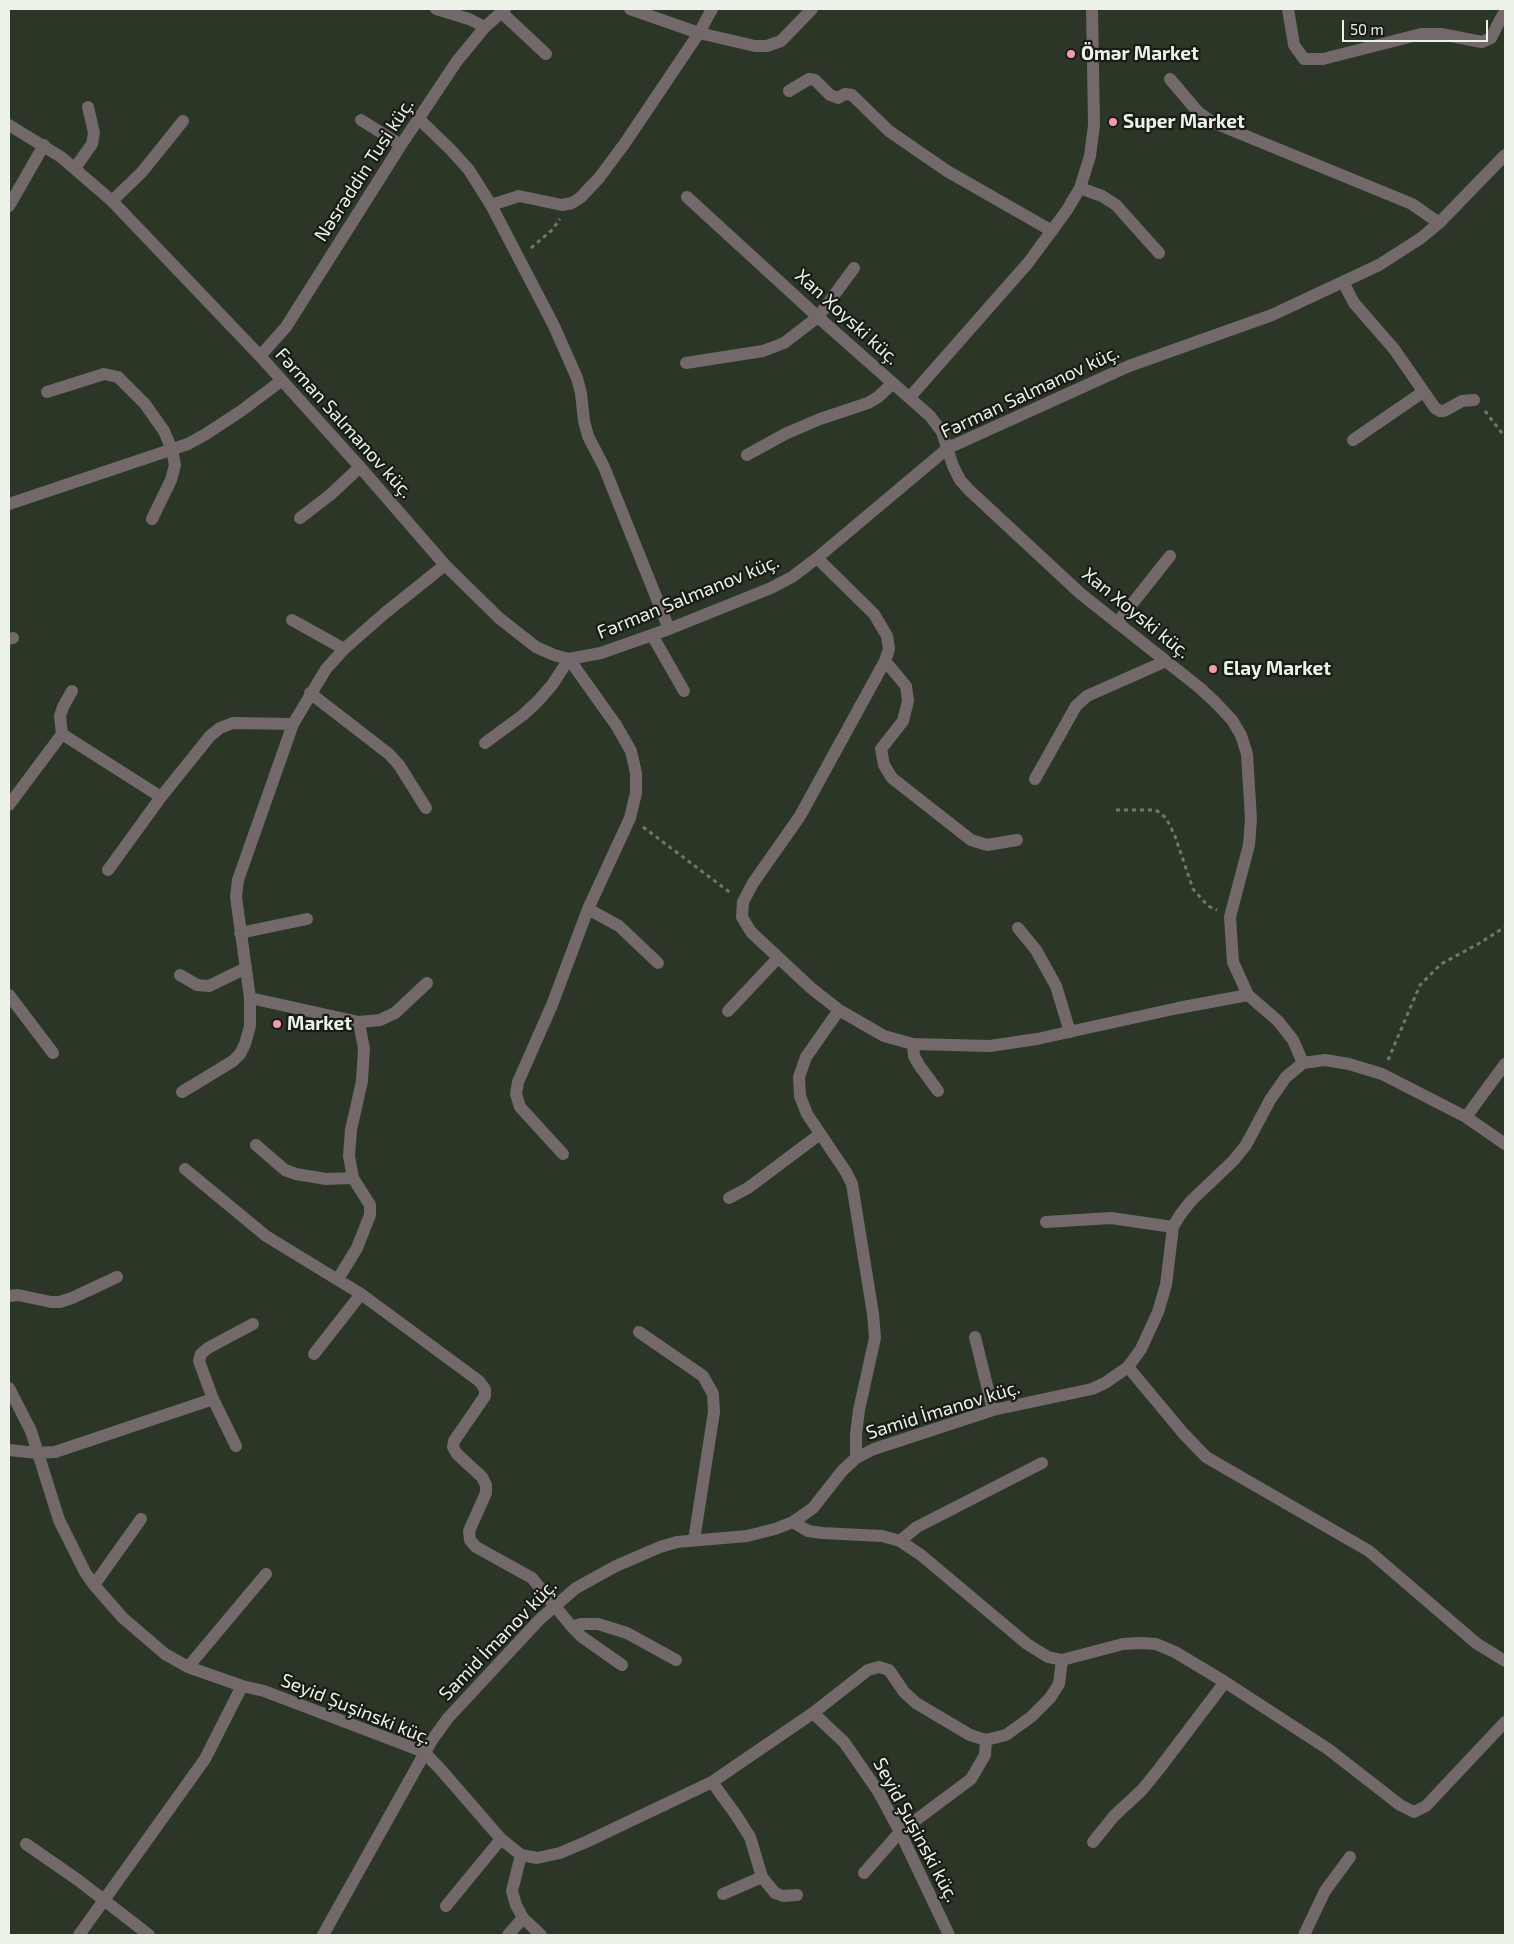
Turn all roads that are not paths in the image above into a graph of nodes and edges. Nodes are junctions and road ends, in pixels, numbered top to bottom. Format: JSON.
{"nodes":[{"id":1,"x":436,"y":9,"type":"edge"},
{"id":2,"x":630,"y":9,"type":"edge"},
{"id":3,"x":712,"y":9,"type":"edge"},
{"id":4,"x":812,"y":9,"type":"edge"},
{"id":5,"x":1092,"y":9,"type":"edge"},
{"id":6,"x":1288,"y":9,"type":"edge"},
{"id":7,"x":503,"y":10,"type":"edge"},
{"id":8,"x":1505,"y":12,"type":"edge"},
{"id":9,"x":485,"y":28,"type":"junction"},
{"id":10,"x":699,"y":33,"type":"junction"},
{"id":11,"x":546,"y":54,"type":"dead end"},
{"id":12,"x":1170,"y":79,"type":"dead end"},
{"id":13,"x":789,"y":91,"type":"dead end"},
{"id":14,"x":88,"y":107,"type":"dead end"},
{"id":15,"x":419,"y":119,"type":"junction"},
{"id":16,"x":361,"y":120,"type":"dead end"},
{"id":17,"x":183,"y":121,"type":"dead end"},
{"id":18,"x":9,"y":125,"type":"edge"},
{"id":19,"x":44,"y":145,"type":"junction"},
{"id":20,"x":401,"y":145,"type":"junction"},
{"id":21,"x":1505,"y":155,"type":"edge"},
{"id":22,"x":75,"y":168,"type":"junction"},
{"id":23,"x":1080,"y":188,"type":"junction"},
{"id":24,"x":687,"y":197,"type":"dead end"},
{"id":25,"x":112,"y":201,"type":"junction"},
{"id":26,"x":491,"y":205,"type":"junction"},
{"id":27,"x":9,"y":206,"type":"edge"},
{"id":28,"x":1439,"y":223,"type":"junction"},
{"id":29,"x":1052,"y":231,"type":"junction"},
{"id":30,"x":1159,"y":253,"type":"dead end"},
{"id":31,"x":854,"y":268,"type":"dead end"},
{"id":32,"x":1343,"y":282,"type":"junction"},
{"id":33,"x":818,"y":317,"type":"junction"},
{"id":34,"x":260,"y":356,"type":"junction"},
{"id":35,"x":686,"y":363,"type":"dead end"},
{"id":36,"x":281,"y":381,"type":"junction"},
{"id":37,"x":893,"y":383,"type":"junction"},
{"id":38,"x":47,"y":392,"type":"dead end"},
{"id":39,"x":1423,"y":392,"type":"junction"},
{"id":40,"x":910,"y":397,"type":"junction"},
{"id":41,"x":1474,"y":400,"type":"road end"},
{"id":42,"x":1353,"y":440,"type":"dead end"},
{"id":43,"x":948,"y":448,"type":"junction"},
{"id":44,"x":172,"y":450,"type":"junction"},
{"id":45,"x":748,"y":455,"type":"dead end"},
{"id":46,"x":360,"y":467,"type":"junction"},
{"id":47,"x":9,"y":504,"type":"edge"},
{"id":48,"x":300,"y":518,"type":"dead end"},
{"id":49,"x":152,"y":519,"type":"dead end"},
{"id":50,"x":1170,"y":556,"type":"dead end"},
{"id":51,"x":817,"y":558,"type":"junction"},
{"id":52,"x":445,"y":565,"type":"junction"},
{"id":53,"x":292,"y":620,"type":"dead end"},
{"id":54,"x":1117,"y":624,"type":"junction"},
{"id":55,"x":669,"y":629,"type":"junction"},
{"id":56,"x":652,"y":635,"type":"junction"},
{"id":57,"x":344,"y":649,"type":"junction"},
{"id":58,"x":569,"y":659,"type":"junction"},
{"id":59,"x":885,"y":661,"type":"junction"},
{"id":60,"x":1166,"y":662,"type":"junction"},
{"id":61,"x":72,"y":691,"type":"dead end"},
{"id":62,"x":684,"y":691,"type":"dead end"},
{"id":63,"x":310,"y":693,"type":"junction"},
{"id":64,"x":293,"y":724,"type":"junction"},
{"id":65,"x":62,"y":734,"type":"junction"},
{"id":66,"x":485,"y":743,"type":"dead end"},
{"id":67,"x":1035,"y":779,"type":"dead end"},
{"id":68,"x":161,"y":796,"type":"junction"},
{"id":69,"x":9,"y":805,"type":"edge"},
{"id":70,"x":426,"y":808,"type":"dead end"},
{"id":71,"x":1017,"y":840,"type":"dead end"},
{"id":72,"x":108,"y":870,"type":"dead end"},
{"id":73,"x":588,"y":909,"type":"junction"},
{"id":74,"x":306,"y":919,"type":"dead end"},
{"id":75,"x":1018,"y":928,"type":"dead end"},
{"id":76,"x":240,"y":932,"type":"junction"},
{"id":77,"x":778,"y":958,"type":"junction"},
{"id":78,"x":658,"y":963,"type":"dead end"},
{"id":79,"x":246,"y":968,"type":"junction"},
{"id":80,"x":180,"y":975,"type":"dead end"},
{"id":81,"x":427,"y":983,"type":"dead end"},
{"id":82,"x":9,"y":995,"type":"edge"},
{"id":83,"x":1248,"y":995,"type":"junction"},
{"id":84,"x":250,"y":998,"type":"junction"},
{"id":85,"x":839,"y":1010,"type":"junction"},
{"id":86,"x":728,"y":1011,"type":"dead end"},
{"id":87,"x":359,"y":1022,"type":"junction"},
{"id":88,"x":1070,"y":1032,"type":"junction"},
{"id":89,"x":913,"y":1044,"type":"junction"},
{"id":90,"x":53,"y":1053,"type":"dead end"},
{"id":91,"x":1303,"y":1063,"type":"junction"},
{"id":92,"x":1505,"y":1064,"type":"edge"},
{"id":93,"x":938,"y":1091,"type":"dead end"},
{"id":94,"x":182,"y":1092,"type":"dead end"},
{"id":95,"x":1466,"y":1117,"type":"junction"},
{"id":96,"x":820,"y":1134,"type":"junction"},
{"id":97,"x":1505,"y":1144,"type":"edge"},
{"id":98,"x":256,"y":1145,"type":"dead end"},
{"id":99,"x":563,"y":1154,"type":"dead end"},
{"id":100,"x":185,"y":1169,"type":"dead end"},
{"id":101,"x":353,"y":1178,"type":"junction"},
{"id":102,"x":729,"y":1198,"type":"dead end"},
{"id":103,"x":1046,"y":1222,"type":"dead end"},
{"id":104,"x":1174,"y":1227,"type":"junction"},
{"id":105,"x":117,"y":1277,"type":"dead end"},
{"id":106,"x":338,"y":1279,"type":"junction"},
{"id":107,"x":361,"y":1294,"type":"junction"},
{"id":108,"x":9,"y":1296,"type":"edge"},
{"id":109,"x":253,"y":1324,"type":"dead end"},
{"id":110,"x":639,"y":1332,"type":"dead end"},
{"id":111,"x":975,"y":1337,"type":"dead end"},
{"id":112,"x":314,"y":1354,"type":"dead end"},
{"id":113,"x":1128,"y":1367,"type":"junction"},
{"id":114,"x":9,"y":1388,"type":"edge"},
{"id":115,"x":213,"y":1399,"type":"junction"},
{"id":116,"x":992,"y":1410,"type":"junction"},
{"id":117,"x":236,"y":1446,"type":"dead end"},
{"id":118,"x":9,"y":1450,"type":"edge"},
{"id":119,"x":38,"y":1453,"type":"junction"},
{"id":120,"x":856,"y":1458,"type":"junction"},
{"id":121,"x":1042,"y":1463,"type":"dead end"},
{"id":122,"x":141,"y":1520,"type":"dead end"},
{"id":123,"x":793,"y":1522,"type":"junction"},
{"id":124,"x":694,"y":1540,"type":"junction"},
{"id":125,"x":900,"y":1541,"type":"junction"},
{"id":126,"x":266,"y":1574,"type":"dead end"},
{"id":127,"x":94,"y":1585,"type":"junction"},
{"id":128,"x":555,"y":1606,"type":"junction"},
{"id":129,"x":572,"y":1627,"type":"junction"},
{"id":130,"x":676,"y":1660,"type":"dead end"},
{"id":131,"x":1062,"y":1660,"type":"junction"},
{"id":132,"x":1505,"y":1661,"type":"edge"},
{"id":133,"x":622,"y":1665,"type":"dead end"},
{"id":134,"x":188,"y":1667,"type":"junction"},
{"id":135,"x":1225,"y":1682,"type":"junction"},
{"id":136,"x":242,"y":1686,"type":"junction"},
{"id":137,"x":813,"y":1713,"type":"junction"},
{"id":138,"x":1505,"y":1722,"type":"edge"},
{"id":139,"x":986,"y":1740,"type":"junction"},
{"id":140,"x":424,"y":1752,"type":"junction"},
{"id":141,"x":712,"y":1782,"type":"junction"},
{"id":142,"x":900,"y":1832,"type":"junction"},
{"id":143,"x":501,"y":1838,"type":"junction"},
{"id":144,"x":1093,"y":1842,"type":"dead end"},
{"id":145,"x":26,"y":1844,"type":"dead end"},
{"id":146,"x":521,"y":1855,"type":"junction"},
{"id":147,"x":1350,"y":1858,"type":"dead end"},
{"id":148,"x":864,"y":1873,"type":"dead end"},
{"id":149,"x":762,"y":1877,"type":"junction"},
{"id":150,"x":724,"y":1894,"type":"dead end"},
{"id":151,"x":797,"y":1895,"type":"dead end"},
{"id":152,"x":104,"y":1901,"type":"junction"},
{"id":153,"x":446,"y":1906,"type":"dead end"},
{"id":154,"x":523,"y":1918,"type":"junction"},
{"id":155,"x":79,"y":1935,"type":"edge"},
{"id":156,"x":149,"y":1935,"type":"edge"},
{"id":157,"x":323,"y":1935,"type":"edge"},
{"id":158,"x":508,"y":1935,"type":"edge"},
{"id":159,"x":541,"y":1935,"type":"edge"},
{"id":160,"x":949,"y":1935,"type":"edge"},
{"id":161,"x":1304,"y":1935,"type":"edge"}],
"edges":[{"from":1,"to":9,"type":"street"},
{"from":2,"to":10,"type":"street"},
{"from":3,"to":10,"type":"street"},
{"from":4,"to":10,"type":"street"},
{"from":5,"to":23,"type":"street"},
{"from":6,"to":8,"type":"street"},
{"from":7,"to":9,"type":"street","name":"Nəsrəddin Tusi küç."},
{"from":7,"to":11,"type":"street"},
{"from":9,"to":15,"type":"street","name":"Nəsrəddin Tusi küç."},
{"from":10,"to":26,"type":"street"},
{"from":12,"to":28,"type":"street"},
{"from":13,"to":29,"type":"street"},
{"from":14,"to":22,"type":"street"},
{"from":15,"to":20,"type":"street","name":"Nəsrəddin Tusi küç."},
{"from":15,"to":26,"type":"street"},
{"from":16,"to":20,"type":"street"},
{"from":17,"to":25,"type":"street"},
{"from":18,"to":19,"type":"street","name":"Fərman Salmanov küç."},
{"from":19,"to":22,"type":"street","name":"Fərman Salmanov küç."},
{"from":19,"to":27,"type":"street"},
{"from":20,"to":34,"type":"street","name":"Nəsrəddin Tusi küç."},
{"from":21,"to":28,"type":"street","name":"Fərman Salmanov küç."},
{"from":22,"to":25,"type":"street","name":"Fərman Salmanov küç."},
{"from":23,"to":29,"type":"street"},
{"from":23,"to":30,"type":"street"},
{"from":24,"to":33,"type":"street","name":"Xan Xoyski küç."},
{"from":25,"to":34,"type":"street","name":"Fərman Salmanov küç."},
{"from":26,"to":55,"type":"street"},
{"from":28,"to":32,"type":"street","name":"Fərman Salmanov küç."},
{"from":29,"to":40,"type":"street"},
{"from":31,"to":33,"type":"street"},
{"from":32,"to":39,"type":"street"},
{"from":32,"to":43,"type":"street","name":"Fərman Salmanov küç."},
{"from":33,"to":35,"type":"street"},
{"from":33,"to":37,"type":"street","name":"Xan Xoyski küç."},
{"from":34,"to":36,"type":"street","name":"Fərman Salmanov küç."},
{"from":36,"to":44,"type":"street"},
{"from":36,"to":46,"type":"street","name":"Fərman Salmanov küç."},
{"from":37,"to":40,"type":"street","name":"Xan Xoyski küç."},
{"from":37,"to":45,"type":"street"},
{"from":38,"to":44,"type":"street"},
{"from":39,"to":41,"type":"street"},
{"from":39,"to":42,"type":"street"},
{"from":40,"to":43,"type":"street","name":"Xan Xoyski küç."},
{"from":43,"to":51,"type":"street","name":"Fərman Salmanov küç."},
{"from":43,"to":54,"type":"street","name":"Xan Xoyski küç."},
{"from":44,"to":47,"type":"street"},
{"from":44,"to":49,"type":"street"},
{"from":46,"to":48,"type":"street"},
{"from":46,"to":52,"type":"street","name":"Fərman Salmanov küç."},
{"from":50,"to":54,"type":"street"},
{"from":51,"to":55,"type":"street","name":"Fərman Salmanov küç."},
{"from":51,"to":59,"type":"street"},
{"from":52,"to":57,"type":"street"},
{"from":52,"to":58,"type":"street","name":"Fərman Salmanov küç."},
{"from":53,"to":57,"type":"street"},
{"from":54,"to":60,"type":"street","name":"Xan Xoyski küç."},
{"from":55,"to":56,"type":"street","name":"Fərman Salmanov küç."},
{"from":56,"to":58,"type":"street","name":"Fərman Salmanov küç."},
{"from":56,"to":62,"type":"street"},
{"from":57,"to":63,"type":"street"},
{"from":58,"to":66,"type":"street"},
{"from":58,"to":73,"type":"street"},
{"from":59,"to":71,"type":"street"},
{"from":59,"to":77,"type":"street"},
{"from":60,"to":67,"type":"street"},
{"from":60,"to":83,"type":"street","name":"Xan Xoyski küç."},
{"from":61,"to":65,"type":"street"},
{"from":63,"to":64,"type":"street"},
{"from":63,"to":70,"type":"street"},
{"from":64,"to":68,"type":"street"},
{"from":64,"to":76,"type":"street"},
{"from":65,"to":68,"type":"street"},
{"from":65,"to":69,"type":"street"},
{"from":68,"to":72,"type":"street"},
{"from":73,"to":78,"type":"street"},
{"from":73,"to":99,"type":"street"},
{"from":74,"to":76,"type":"street"},
{"from":75,"to":88,"type":"street"},
{"from":76,"to":79,"type":"street"},
{"from":77,"to":85,"type":"street"},
{"from":77,"to":86,"type":"street"},
{"from":79,"to":80,"type":"street"},
{"from":79,"to":84,"type":"street"},
{"from":81,"to":87,"type":"street"},
{"from":82,"to":90,"type":"street"},
{"from":83,"to":88,"type":"street"},
{"from":83,"to":91,"type":"street","name":"Xan Xoyski küç."},
{"from":84,"to":87,"type":"street"},
{"from":84,"to":94,"type":"street"},
{"from":85,"to":89,"type":"street"},
{"from":85,"to":96,"type":"street"},
{"from":87,"to":101,"type":"street"},
{"from":88,"to":89,"type":"street"},
{"from":89,"to":93,"type":"street"},
{"from":91,"to":95,"type":"street"},
{"from":91,"to":104,"type":"street","name":"Samid İmanov küç."},
{"from":92,"to":95,"type":"street"},
{"from":95,"to":97,"type":"street"},
{"from":96,"to":102,"type":"street"},
{"from":96,"to":120,"type":"street"},
{"from":98,"to":101,"type":"street"},
{"from":100,"to":106,"type":"street"},
{"from":101,"to":106,"type":"street"},
{"from":103,"to":104,"type":"street"},
{"from":104,"to":113,"type":"street","name":"Samid İmanov küç."},
{"from":105,"to":108,"type":"street"},
{"from":106,"to":107,"type":"street"},
{"from":107,"to":112,"type":"street"},
{"from":107,"to":128,"type":"street"},
{"from":109,"to":115,"type":"street"},
{"from":110,"to":124,"type":"street"},
{"from":111,"to":116,"type":"street"},
{"from":113,"to":116,"type":"street","name":"Samid İmanov küç."},
{"from":113,"to":132,"type":"street"},
{"from":114,"to":119,"type":"street","name":"Seyid Şuşinski küç."},
{"from":115,"to":117,"type":"street"},
{"from":115,"to":119,"type":"street"},
{"from":116,"to":120,"type":"street","name":"Samid İmanov küç."},
{"from":118,"to":119,"type":"street"},
{"from":119,"to":127,"type":"street","name":"Seyid Şuşinski küç."},
{"from":120,"to":123,"type":"street","name":"Samid İmanov küç."},
{"from":121,"to":125,"type":"street"},
{"from":122,"to":127,"type":"street"},
{"from":123,"to":124,"type":"street","name":"Samid İmanov küç."},
{"from":123,"to":125,"type":"street"},
{"from":124,"to":128,"type":"street","name":"Samid İmanov küç."},
{"from":125,"to":131,"type":"street"},
{"from":126,"to":134,"type":"street"},
{"from":127,"to":134,"type":"street","name":"Seyid Şuşinski küç."},
{"from":128,"to":129,"type":"street"},
{"from":128,"to":140,"type":"street","name":"Samid İmanov küç."},
{"from":129,"to":130,"type":"street"},
{"from":129,"to":133,"type":"street"},
{"from":131,"to":135,"type":"street"},
{"from":131,"to":139,"type":"street"},
{"from":134,"to":136,"type":"street","name":"Seyid Şuşinski küç."},
{"from":135,"to":138,"type":"street"},
{"from":135,"to":144,"type":"street"},
{"from":136,"to":140,"type":"street","name":"Seyid Şuşinski küç."},
{"from":136,"to":152,"type":"street"},
{"from":137,"to":139,"type":"street"},
{"from":137,"to":141,"type":"street"},
{"from":137,"to":142,"type":"street","name":"Seyid Şuşinski küç."},
{"from":139,"to":142,"type":"street"},
{"from":140,"to":143,"type":"street","name":"Seyid Şuşinski küç."},
{"from":140,"to":157,"type":"street","name":"Samid İmanov küç."},
{"from":141,"to":146,"type":"street"},
{"from":141,"to":149,"type":"street"},
{"from":142,"to":148,"type":"street"},
{"from":142,"to":160,"type":"street","name":"Seyid Şuşinski küç."},
{"from":143,"to":146,"type":"street","name":"Seyid Şuşinski küç."},
{"from":143,"to":153,"type":"street"},
{"from":145,"to":152,"type":"street"},
{"from":146,"to":154,"type":"street"},
{"from":147,"to":161,"type":"street"},
{"from":149,"to":150,"type":"street"},
{"from":149,"to":151,"type":"street"},
{"from":152,"to":155,"type":"street"},
{"from":152,"to":156,"type":"street"},
{"from":154,"to":158,"type":"street"},
{"from":154,"to":159,"type":"street"}]}
